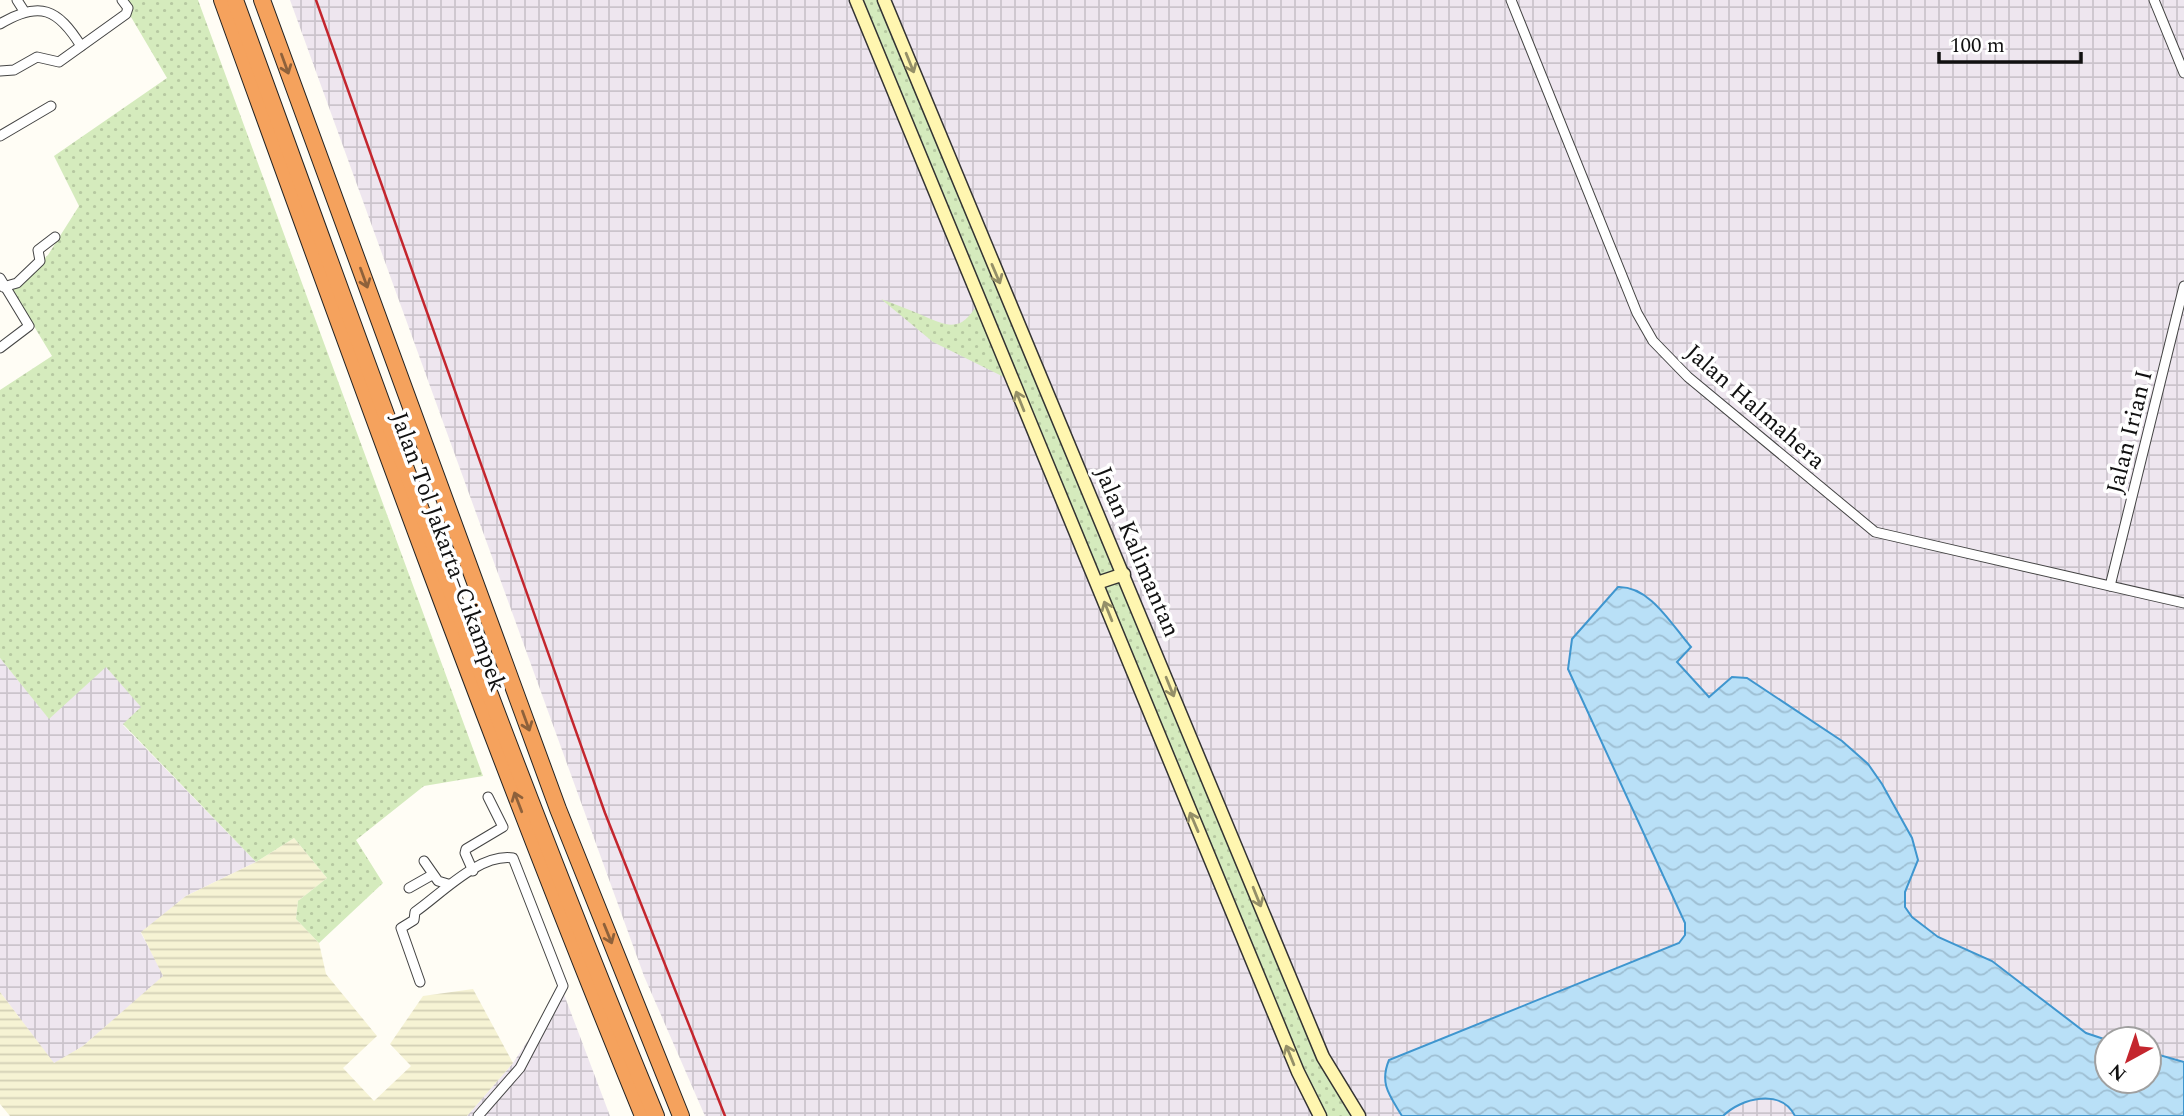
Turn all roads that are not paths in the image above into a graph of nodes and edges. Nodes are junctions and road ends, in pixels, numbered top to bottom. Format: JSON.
{"nodes":[{"id":1,"x":18,"y":0,"type":"edge"},
{"id":2,"x":122,"y":0,"type":"edge"},
{"id":3,"x":222,"y":0,"type":"edge"},
{"id":4,"x":235,"y":0,"type":"edge"},
{"id":5,"x":245,"y":0,"type":"edge"},
{"id":6,"x":262,"y":0,"type":"edge"},
{"id":7,"x":856,"y":0,"type":"edge"},
{"id":8,"x":884,"y":0,"type":"edge"},
{"id":9,"x":1511,"y":0,"type":"edge"},
{"id":10,"x":2154,"y":0,"type":"edge"},
{"id":11,"x":24,"y":10,"type":"junction"},
{"id":12,"x":0,"y":24,"type":"edge"},
{"id":13,"x":81,"y":46,"type":"junction"},
{"id":14,"x":0,"y":71,"type":"edge"},
{"id":15,"x":2184,"y":73,"type":"edge"},
{"id":16,"x":51,"y":106,"type":"dead end"},
{"id":17,"x":0,"y":136,"type":"edge"},
{"id":18,"x":55,"y":237,"type":"dead end"},
{"id":19,"x":2,"y":284,"type":"edge"},
{"id":20,"x":2184,"y":286,"type":"edge"},
{"id":21,"x":0,"y":348,"type":"edge"},
{"id":22,"x":1124,"y":574,"type":"junction"},
{"id":23,"x":1097,"y":583,"type":"junction"},
{"id":24,"x":2110,"y":586,"type":"junction"},
{"id":25,"x":2184,"y":603,"type":"edge"},
{"id":26,"x":488,"y":797,"type":"dead end"},
{"id":27,"x":424,"y":861,"type":"dead end"},
{"id":28,"x":473,"y":870,"type":"junction"},
{"id":29,"x":432,"y":875,"type":"junction"},
{"id":30,"x":448,"y":884,"type":"junction"},
{"id":31,"x":409,"y":888,"type":"dead end"},
{"id":32,"x":420,"y":982,"type":"dead end"},
{"id":33,"x":478,"y":1116,"type":"edge"},
{"id":34,"x":643,"y":1116,"type":"edge"},
{"id":35,"x":656,"y":1116,"type":"edge"},
{"id":36,"x":665,"y":1116,"type":"edge"},
{"id":37,"x":681,"y":1116,"type":"edge"},
{"id":38,"x":1320,"y":1116,"type":"edge"},
{"id":39,"x":1359,"y":1116,"type":"edge"}],
"edges":[{"from":1,"to":11,"type":"street"},
{"from":2,"to":13,"type":"street"},
{"from":34,"to":3,"type":"highway","name":"Jalan Tol Jakarta–Cikampek","one_way":true},
{"from":4,"to":35,"type":"highway"},
{"from":5,"to":36,"type":"highway"},
{"from":6,"to":37,"type":"highway","name":"Jalan Tol Jakarta–Cikampek","one_way":true},
{"from":23,"to":7,"type":"street","name":"Jalan Kalimantan","one_way":true},
{"from":8,"to":22,"type":"street","name":"Jalan Kalimantan","one_way":true},
{"from":9,"to":24,"type":"street","name":"Jalan Halmahera"},
{"from":10,"to":15,"type":"street"},
{"from":11,"to":12,"type":"street"},
{"from":11,"to":13,"type":"street"},
{"from":13,"to":14,"type":"street"},
{"from":16,"to":17,"type":"street"},
{"from":18,"to":19,"type":"street"},
{"from":19,"to":21,"type":"street"},
{"from":20,"to":24,"type":"street","name":"Jalan Irian I"},
{"from":22,"to":23,"type":"street"},
{"from":22,"to":39,"type":"street","name":"Jalan Kalimantan","one_way":true},
{"from":38,"to":23,"type":"street","name":"Jalan Kalimantan","one_way":true},
{"from":24,"to":25,"type":"street","name":"Jalan Halmahera"},
{"from":26,"to":28,"type":"street"},
{"from":27,"to":29,"type":"street"},
{"from":28,"to":30,"type":"street"},
{"from":28,"to":33,"type":"street"},
{"from":29,"to":30,"type":"street"},
{"from":29,"to":31,"type":"street"},
{"from":30,"to":32,"type":"street"}]}
